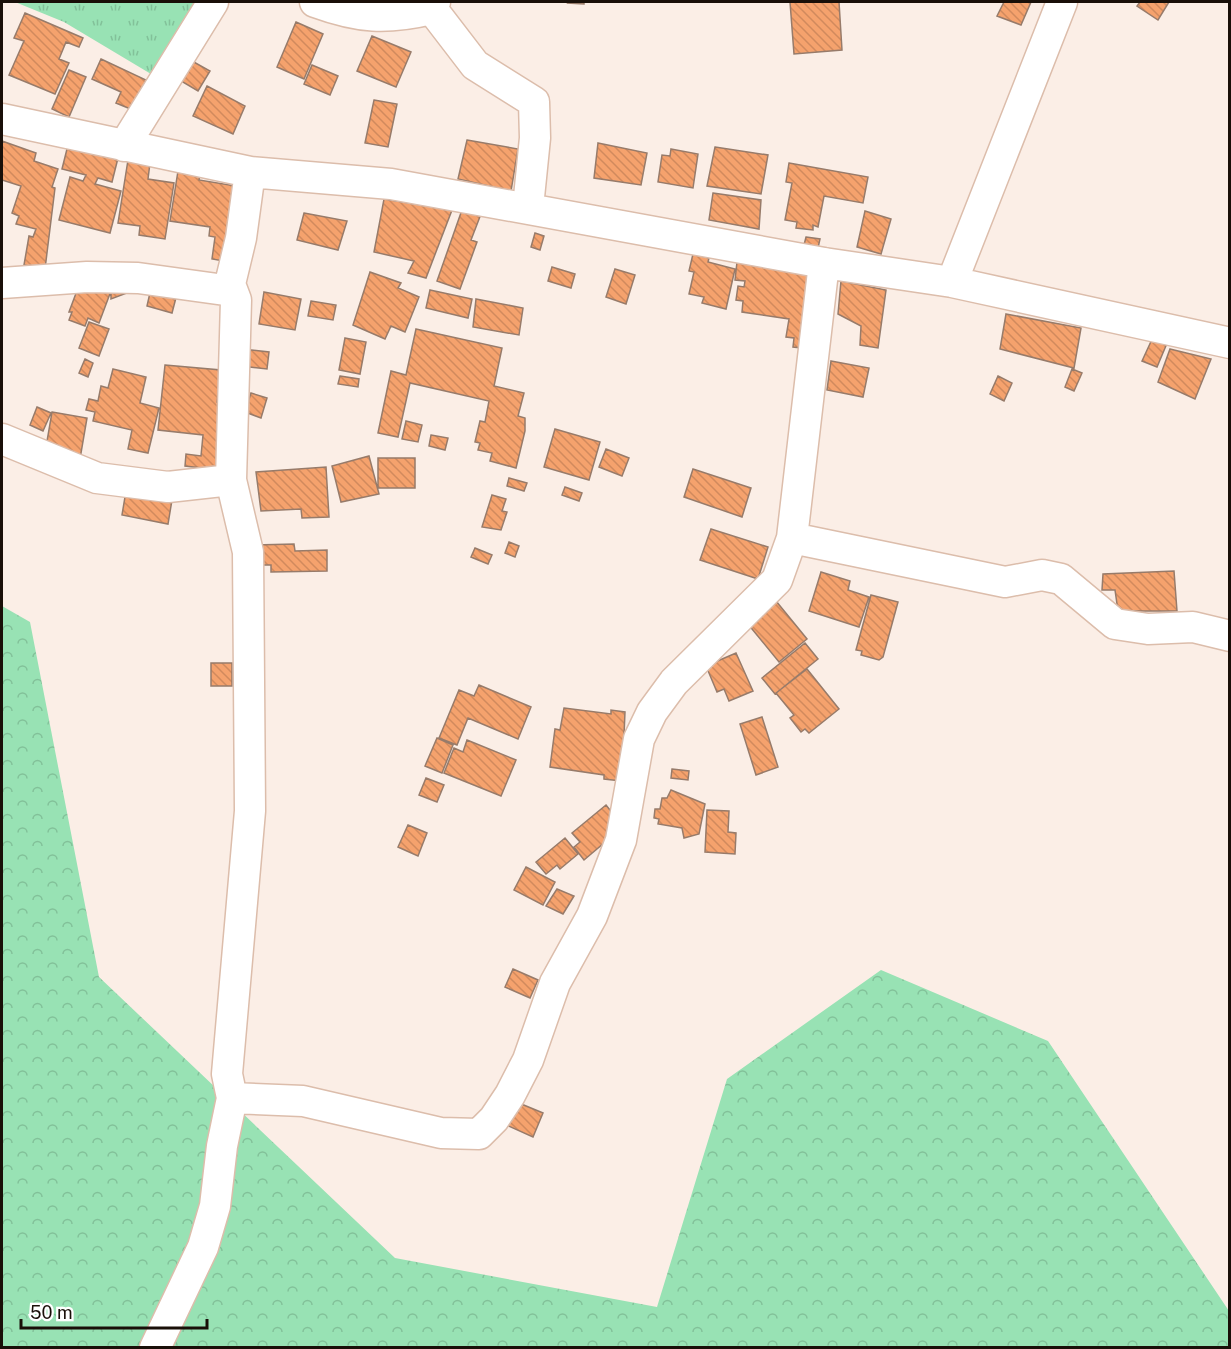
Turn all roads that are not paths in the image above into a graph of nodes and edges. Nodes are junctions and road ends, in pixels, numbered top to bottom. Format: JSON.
{"nodes":[{"id":1,"x":213,"y":2,"type":"edge"},
{"id":2,"x":315,"y":2,"type":"edge"},
{"id":3,"x":1062,"y":2,"type":"edge"},
{"id":4,"x":434,"y":5,"type":"edge"},
{"id":5,"x":2,"y":119,"type":"edge"},
{"id":6,"x":124,"y":146,"type":"junction"},
{"id":7,"x":250,"y":172,"type":"junction"},
{"id":8,"x":528,"y":207,"type":"junction"},
{"id":9,"x":824,"y":263,"type":"junction"},
{"id":10,"x":952,"y":282,"type":"junction"},
{"id":11,"x":2,"y":283,"type":"edge"},
{"id":12,"x":232,"y":291,"type":"junction"},
{"id":13,"x":1230,"y":342,"type":"edge"},
{"id":14,"x":2,"y":440,"type":"edge"},
{"id":15,"x":231,"y":480,"type":"junction"},
{"id":16,"x":792,"y":538,"type":"junction"},
{"id":17,"x":1230,"y":636,"type":"edge"},
{"id":18,"x":232,"y":1098,"type":"junction"},
{"id":19,"x":155,"y":1347,"type":"edge"}],
"edges":[{"from":1,"to":6,"type":"street"},
{"from":2,"to":4,"type":"street"},
{"from":3,"to":10,"type":"street"},
{"from":4,"to":8,"type":"street"},
{"from":5,"to":6,"type":"street"},
{"from":6,"to":7,"type":"street"},
{"from":7,"to":8,"type":"street"},
{"from":7,"to":12,"type":"street"},
{"from":8,"to":9,"type":"street"},
{"from":9,"to":10,"type":"street"},
{"from":9,"to":16,"type":"street"},
{"from":10,"to":13,"type":"street"},
{"from":11,"to":12,"type":"street"},
{"from":12,"to":15,"type":"street"},
{"from":14,"to":15,"type":"street"},
{"from":15,"to":18,"type":"street"},
{"from":16,"to":17,"type":"street"},
{"from":16,"to":18,"type":"street"},
{"from":18,"to":19,"type":"street"}]}
